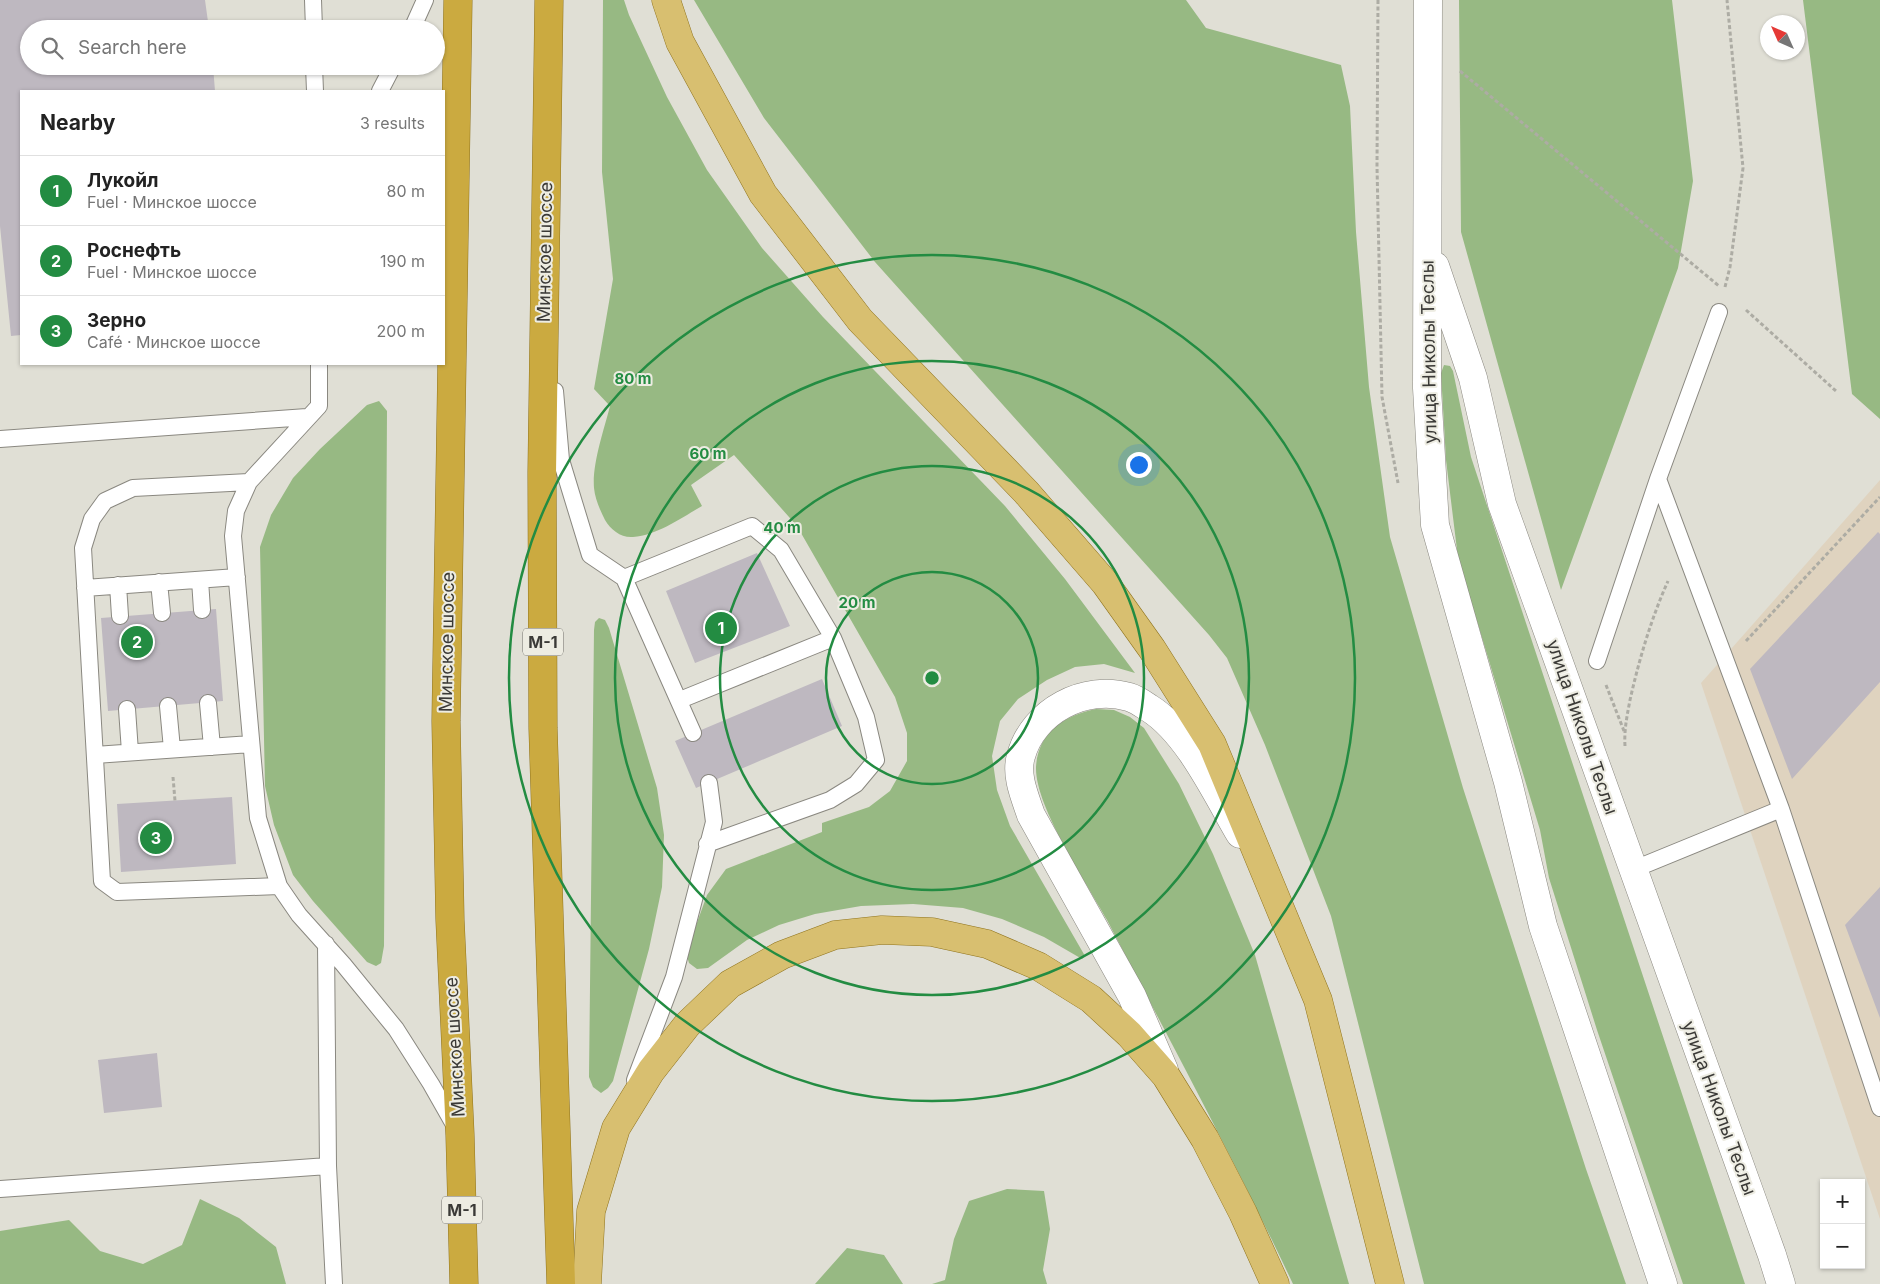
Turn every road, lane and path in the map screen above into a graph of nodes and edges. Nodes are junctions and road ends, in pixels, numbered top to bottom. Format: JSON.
{"nodes":[{"id":1,"x":313,"y":0,"type":"edge"},
{"id":2,"x":425,"y":0,"type":"edge"},
{"id":3,"x":458,"y":0,"type":"edge"},
{"id":4,"x":549,"y":0,"type":"edge"},
{"id":5,"x":666,"y":0,"type":"edge"},
{"id":6,"x":1428,"y":0,"type":"edge"},
{"id":7,"x":1727,"y":0,"type":"edge"},
{"id":8,"x":314,"y":20,"type":"edge"},
{"id":9,"x":416,"y":20,"type":"edge"},
{"id":10,"x":1460,"y":71,"type":"dead end"},
{"id":11,"x":314,"y":75,"type":"edge"},
{"id":12,"x":388,"y":75,"type":"edge"},
{"id":13,"x":315,"y":90,"type":"edge"},
{"id":14,"x":381,"y":90,"type":"edge"},
{"id":15,"x":1427,"y":244,"type":"junction"},
{"id":16,"x":544,"y":272,"type":"junction"},
{"id":17,"x":1724,"y":290,"type":"junction"},
{"id":18,"x":1719,"y":312,"type":"joint"},
{"id":19,"x":319,"y":365,"type":"edge"},
{"id":20,"x":1836,"y":391,"type":"dead end"},
{"id":21,"x":307,"y":417,"type":"junction"},
{"id":22,"x":0,"y":439,"type":"edge"},
{"id":23,"x":1658,"y":479,"type":"junction"},
{"id":24,"x":248,"y":482,"type":"junction"},
{"id":25,"x":1880,"y":498,"type":"edge"},
{"id":26,"x":1683,"y":546,"type":"junction"},
{"id":27,"x":237,"y":577,"type":"junction"},
{"id":28,"x":624,"y":578,"type":"junction"},
{"id":29,"x":200,"y":580,"type":"junction"},
{"id":30,"x":159,"y":582,"type":"junction"},
{"id":31,"x":118,"y":585,"type":"junction"},
{"id":32,"x":86,"y":588,"type":"junction"},
{"id":33,"x":202,"y":610,"type":"dead end"},
{"id":34,"x":162,"y":613,"type":"dead end"},
{"id":35,"x":120,"y":616,"type":"dead end"},
{"id":36,"x":833,"y":638,"type":"junction"},
{"id":37,"x":1597,"y":661,"type":"joint"},
{"id":38,"x":1726,"y":661,"type":"junction"},
{"id":39,"x":680,"y":700,"type":"junction"},
{"id":40,"x":208,"y":702,"type":"dead end"},
{"id":41,"x":168,"y":706,"type":"dead end"},
{"id":42,"x":127,"y":709,"type":"dead end"},
{"id":43,"x":1624,"y":731,"type":"junction"},
{"id":44,"x":693,"y":733,"type":"dead end"},
{"id":45,"x":251,"y":744,"type":"junction"},
{"id":46,"x":212,"y":747,"type":"junction"},
{"id":47,"x":1625,"y":748,"type":"dead end"},
{"id":48,"x":172,"y":749,"type":"junction"},
{"id":49,"x":130,"y":752,"type":"junction"},
{"id":50,"x":95,"y":755,"type":"junction"},
{"id":51,"x":709,"y":783,"type":"dead end"},
{"id":52,"x":1781,"y":809,"type":"junction"},
{"id":53,"x":707,"y":844,"type":"junction"},
{"id":54,"x":1632,"y":870,"type":"junction"},
{"id":55,"x":279,"y":886,"type":"junction"},
{"id":56,"x":1279,"y":902,"type":"junction"},
{"id":57,"x":326,"y":944,"type":"junction"},
{"id":58,"x":1166,"y":1076,"type":"junction"},
{"id":59,"x":1880,"y":1108,"type":"edge"},
{"id":60,"x":616,"y":1128,"type":"junction"},
{"id":61,"x":460,"y":1135,"type":"junction"},
{"id":62,"x":328,"y":1166,"type":"junction"},
{"id":63,"x":0,"y":1188,"type":"edge"},
{"id":64,"x":334,"y":1284,"type":"edge"},
{"id":65,"x":464,"y":1284,"type":"edge"},
{"id":66,"x":561,"y":1284,"type":"edge"},
{"id":67,"x":587,"y":1284,"type":"edge"},
{"id":68,"x":1275,"y":1284,"type":"edge"},
{"id":69,"x":1390,"y":1284,"type":"edge"},
{"id":70,"x":1663,"y":1284,"type":"edge"},
{"id":71,"x":1781,"y":1284,"type":"edge"}],
"edges":[{"from":1,"to":8,"type":"lane"},
{"from":2,"to":9,"type":"lane"},
{"from":3,"to":61,"type":"highway","name":"Минское шоссе","number":"М-1"},
{"from":4,"to":16,"type":"highway","name":"Минское шоссе","number":"М-1"},
{"from":5,"to":56,"type":"main road"},
{"from":6,"to":15,"type":"street"},
{"from":7,"to":17,"type":"path"},
{"from":10,"to":17,"type":"path"},
{"from":11,"to":13,"type":"lane"},
{"from":12,"to":14,"type":"lane"},
{"from":15,"to":54,"type":"street","name":"улица Николы Теслы"},
{"from":15,"to":70,"type":"street","name":"улица Николы Теслы"},
{"from":16,"to":28,"type":"lane"},
{"from":16,"to":66,"type":"highway","name":"Минское шоссе","number":"М-1"},
{"from":17,"to":18,"type":"path"},
{"from":17,"to":20,"type":"path"},
{"from":18,"to":23,"type":"lane"},
{"from":19,"to":21,"type":"lane"},
{"from":21,"to":22,"type":"lane"},
{"from":21,"to":24,"type":"lane"},
{"from":23,"to":26,"type":"lane"},
{"from":23,"to":37,"type":"lane"},
{"from":24,"to":27,"type":"lane"},
{"from":24,"to":32,"type":"lane"},
{"from":25,"to":38,"type":"path"},
{"from":26,"to":38,"type":"lane"},
{"from":26,"to":43,"type":"path"},
{"from":27,"to":29,"type":"lane"},
{"from":27,"to":45,"type":"lane"},
{"from":28,"to":36,"type":"lane"},
{"from":28,"to":39,"type":"lane"},
{"from":29,"to":30,"type":"lane"},
{"from":29,"to":33,"type":"lane"},
{"from":30,"to":31,"type":"lane"},
{"from":30,"to":34,"type":"lane"},
{"from":31,"to":32,"type":"lane"},
{"from":31,"to":35,"type":"lane"},
{"from":32,"to":50,"type":"lane"},
{"from":36,"to":39,"type":"lane"},
{"from":36,"to":53,"type":"lane"},
{"from":37,"to":43,"type":"path"},
{"from":38,"to":52,"type":"lane"},
{"from":39,"to":44,"type":"lane"},
{"from":40,"to":46,"type":"lane"},
{"from":41,"to":48,"type":"lane"},
{"from":42,"to":49,"type":"lane"},
{"from":43,"to":47,"type":"path"},
{"from":45,"to":46,"type":"lane"},
{"from":45,"to":55,"type":"lane"},
{"from":46,"to":48,"type":"lane"},
{"from":48,"to":49,"type":"lane"},
{"from":49,"to":50,"type":"lane"},
{"from":50,"to":55,"type":"lane"},
{"from":51,"to":53,"type":"lane"},
{"from":52,"to":54,"type":"lane"},
{"from":52,"to":59,"type":"lane"},
{"from":53,"to":60,"type":"lane"},
{"from":54,"to":71,"type":"street","name":"улица Николы Теслы"},
{"from":55,"to":57,"type":"lane"},
{"from":56,"to":58,"type":"street"},
{"from":56,"to":69,"type":"main road"},
{"from":57,"to":61,"type":"lane"},
{"from":57,"to":62,"type":"lane"},
{"from":58,"to":60,"type":"main road"},
{"from":58,"to":68,"type":"main road"},
{"from":60,"to":67,"type":"main road"},
{"from":61,"to":65,"type":"highway","name":"Минское шоссе","number":"М-1"},
{"from":62,"to":63,"type":"lane"},
{"from":62,"to":64,"type":"lane"}]}
